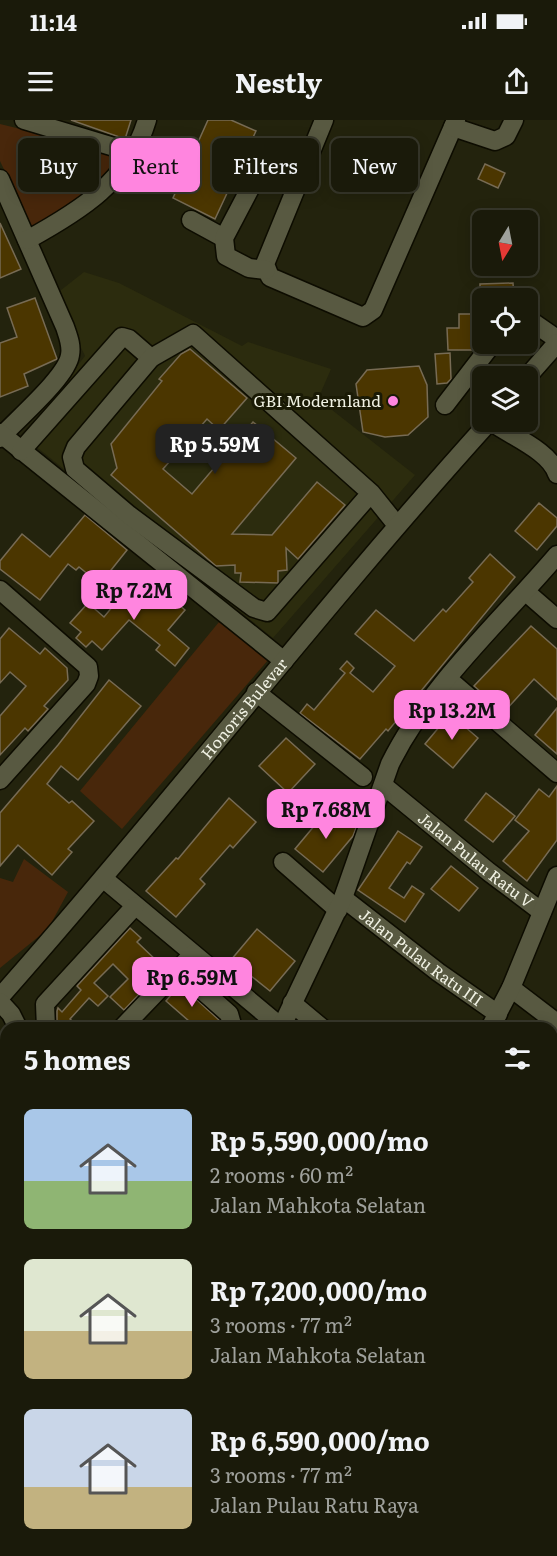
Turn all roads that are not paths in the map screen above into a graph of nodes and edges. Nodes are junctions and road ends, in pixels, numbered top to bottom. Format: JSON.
{"nodes":[{"id":1,"x":24,"y":120,"type":"edge"},
{"id":2,"x":147,"y":120,"type":"edge"},
{"id":3,"x":324,"y":120,"type":"edge"},
{"id":4,"x":514,"y":120,"type":"edge"},
{"id":5,"x":455,"y":124,"type":"edge"},
{"id":6,"x":140,"y":138,"type":"edge"},
{"id":7,"x":317,"y":138,"type":"edge"},
{"id":8,"x":111,"y":146,"type":"edge"},
{"id":9,"x":0,"y":179,"type":"edge"},
{"id":10,"x":111,"y":183,"type":"edge"},
{"id":11,"x":248,"y":192,"type":"edge"},
{"id":12,"x":294,"y":192,"type":"edge"},
{"id":13,"x":191,"y":220,"type":"dead end"},
{"id":14,"x":224,"y":238,"type":"junction"},
{"id":15,"x":27,"y":240,"type":"junction"},
{"id":16,"x":266,"y":270,"type":"junction"},
{"id":17,"x":538,"y":327,"type":"edge"},
{"id":18,"x":557,"y":341,"type":"edge"},
{"id":19,"x":484,"y":354,"type":"edge"},
{"id":20,"x":151,"y":358,"type":"junction"},
{"id":21,"x":536,"y":366,"type":"edge"},
{"id":22,"x":445,"y":405,"type":"dead end"},
{"id":23,"x":481,"y":432,"type":"edge"},
{"id":24,"x":505,"y":432,"type":"edge"},
{"id":25,"x":1,"y":436,"type":"edge"},
{"id":26,"x":25,"y":446,"type":"junction"},
{"id":27,"x":557,"y":474,"type":"edge"},
{"id":28,"x":371,"y":493,"type":"junction"},
{"id":29,"x":396,"y":524,"type":"junction"},
{"id":30,"x":557,"y":555,"type":"edge"},
{"id":31,"x":526,"y":592,"type":"junction"},
{"id":32,"x":4,"y":601,"type":"edge"},
{"id":33,"x":557,"y":618,"type":"edge"},
{"id":34,"x":284,"y":661,"type":"junction"},
{"id":35,"x":448,"y":679,"type":"junction"},
{"id":36,"x":256,"y":692,"type":"junction"},
{"id":37,"x":557,"y":773,"type":"edge"},
{"id":38,"x":363,"y":777,"type":"dead end"},
{"id":39,"x":0,"y":780,"type":"edge"},
{"id":40,"x":384,"y":786,"type":"junction"},
{"id":41,"x":283,"y":862,"type":"dead end"},
{"id":42,"x":557,"y":876,"type":"edge"},
{"id":43,"x":104,"y":879,"type":"junction"},
{"id":44,"x":341,"y":904,"type":"junction"},
{"id":45,"x":135,"y":906,"type":"junction"},
{"id":46,"x":542,"y":912,"type":"junction"},
{"id":47,"x":193,"y":954,"type":"junction"},
{"id":48,"x":511,"y":988,"type":"junction"},
{"id":49,"x":203,"y":991,"type":"dead end"},
{"id":50,"x":0,"y":1000,"type":"edge"},
{"id":51,"x":292,"y":1004,"type":"junction"},
{"id":52,"x":494,"y":1021,"type":"edge"},
{"id":53,"x":15,"y":1022,"type":"edge"},
{"id":54,"x":46,"y":1022,"type":"edge"},
{"id":55,"x":128,"y":1022,"type":"edge"},
{"id":56,"x":231,"y":1022,"type":"edge"},
{"id":57,"x":275,"y":1022,"type":"edge"},
{"id":58,"x":283,"y":1022,"type":"edge"},
{"id":59,"x":314,"y":1022,"type":"edge"},
{"id":60,"x":556,"y":1022,"type":"edge"}],
"edges":[{"from":1,"to":8,"type":"street"},
{"from":2,"to":6,"type":"street"},
{"from":3,"to":7,"type":"street"},
{"from":4,"to":5,"type":"street"},
{"from":5,"to":16,"type":"street"},
{"from":9,"to":15,"type":"street"},
{"from":10,"to":15,"type":"street"},
{"from":11,"to":14,"type":"street"},
{"from":12,"to":16,"type":"street"},
{"from":13,"to":14,"type":"street"},
{"from":14,"to":16,"type":"street"},
{"from":15,"to":25,"type":"street"},
{"from":17,"to":18,"type":"street"},
{"from":18,"to":21,"type":"street"},
{"from":19,"to":22,"type":"street"},
{"from":20,"to":26,"type":"street"},
{"from":20,"to":28,"type":"street"},
{"from":20,"to":28,"type":"street"},
{"from":23,"to":29,"type":"street","name":"Honoris Bulevar"},
{"from":24,"to":27,"type":"street"},
{"from":25,"to":26,"type":"street"},
{"from":26,"to":34,"type":"street"},
{"from":28,"to":29,"type":"street"},
{"from":29,"to":34,"type":"street","name":"Honoris Bulevar"},
{"from":30,"to":31,"type":"street"},
{"from":31,"to":33,"type":"street"},
{"from":31,"to":35,"type":"street"},
{"from":32,"to":39,"type":"street"},
{"from":34,"to":36,"type":"street","name":"Honoris Bulevar"},
{"from":35,"to":37,"type":"street"},
{"from":35,"to":40,"type":"street"},
{"from":36,"to":38,"type":"street"},
{"from":36,"to":43,"type":"street","name":"Honoris Bulevar"},
{"from":40,"to":44,"type":"street"},
{"from":40,"to":46,"type":"street","name":"Jalan Pulau Ratu V"},
{"from":41,"to":44,"type":"street","name":"Jalan Pulau Ratu III"},
{"from":42,"to":46,"type":"street"},
{"from":43,"to":45,"type":"street"},
{"from":43,"to":50,"type":"street","name":"Honoris Bulevar"},
{"from":44,"to":51,"type":"street"},
{"from":44,"to":52,"type":"street","name":"Jalan Pulau Ratu III"},
{"from":45,"to":47,"type":"street"},
{"from":45,"to":54,"type":"street"},
{"from":46,"to":48,"type":"street"},
{"from":47,"to":55,"type":"street"},
{"from":47,"to":57,"type":"street"},
{"from":48,"to":52,"type":"street"},
{"from":48,"to":60,"type":"street"},
{"from":49,"to":56,"type":"street"},
{"from":50,"to":53,"type":"street"},
{"from":51,"to":58,"type":"street"},
{"from":51,"to":59,"type":"street"}]}
